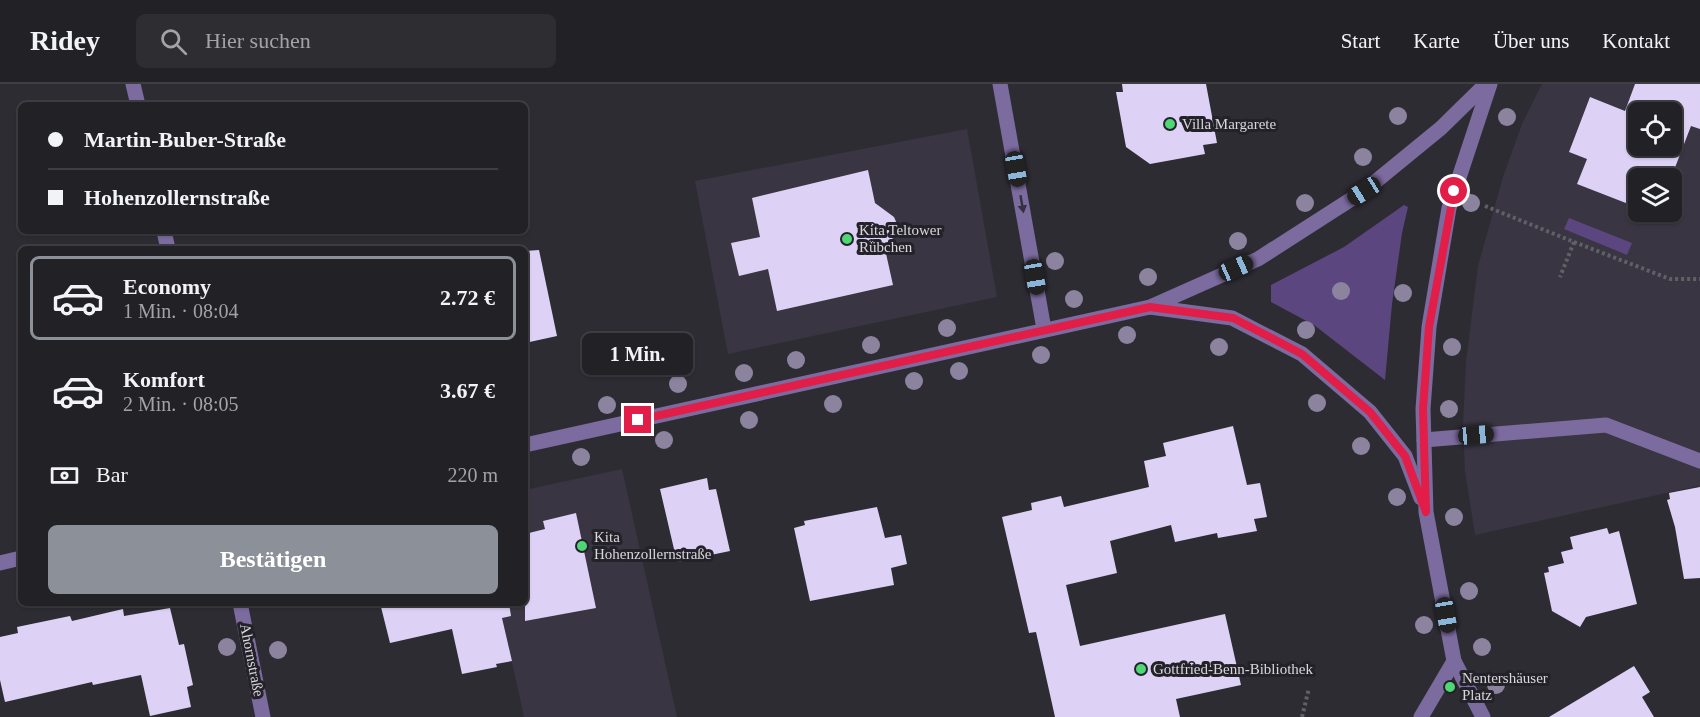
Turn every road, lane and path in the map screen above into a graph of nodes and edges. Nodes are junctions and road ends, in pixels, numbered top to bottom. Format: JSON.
{"nodes":[{"id":1,"x":133,"y":84,"type":"edge"},
{"id":2,"x":1000,"y":84,"type":"edge"},
{"id":3,"x":1488,"y":84,"type":"edge"},
{"id":4,"x":137,"y":102,"type":"edge"},
{"id":5,"x":1485,"y":206,"type":"dead end"},
{"id":6,"x":1574,"y":242,"type":"junction"},
{"id":7,"x":1560,"y":277,"type":"dead end"},
{"id":8,"x":1700,"y":279,"type":"edge"},
{"id":9,"x":1150,"y":307,"type":"junction"},
{"id":10,"x":1044,"y":329,"type":"junction"},
{"id":11,"x":1424,"y":440,"type":"junction"},
{"id":12,"x":528,"y":444,"type":"edge"},
{"id":13,"x":1700,"y":461,"type":"edge"},
{"id":14,"x":1426,"y":512,"type":"junction"},
{"id":15,"x":18,"y":559,"type":"edge"},
{"id":16,"x":0,"y":563,"type":"edge"},
{"id":17,"x":241,"y":606,"type":"edge"},
{"id":18,"x":1454,"y":661,"type":"junction"},
{"id":19,"x":1309,"y":688,"type":"dead end"},
{"id":20,"x":263,"y":717,"type":"edge"},
{"id":21,"x":1302,"y":717,"type":"edge"},
{"id":22,"x":1421,"y":717,"type":"edge"},
{"id":23,"x":1483,"y":717,"type":"edge"}],
"edges":[{"from":1,"to":4,"type":"street"},
{"from":2,"to":10,"type":"street","one_way":true},
{"from":3,"to":9,"type":"street"},
{"from":3,"to":11,"type":"street"},
{"from":5,"to":6,"type":"path"},
{"from":6,"to":7,"type":"path"},
{"from":6,"to":8,"type":"path"},
{"from":9,"to":10,"type":"street"},
{"from":9,"to":14,"type":"street"},
{"from":10,"to":12,"type":"street"},
{"from":11,"to":13,"type":"street"},
{"from":11,"to":14,"type":"street"},
{"from":14,"to":18,"type":"street"},
{"from":15,"to":16,"type":"street"},
{"from":17,"to":20,"type":"street","name":"Ahornstraße"},
{"from":18,"to":22,"type":"street"},
{"from":18,"to":23,"type":"street"},
{"from":19,"to":21,"type":"path"}]}
